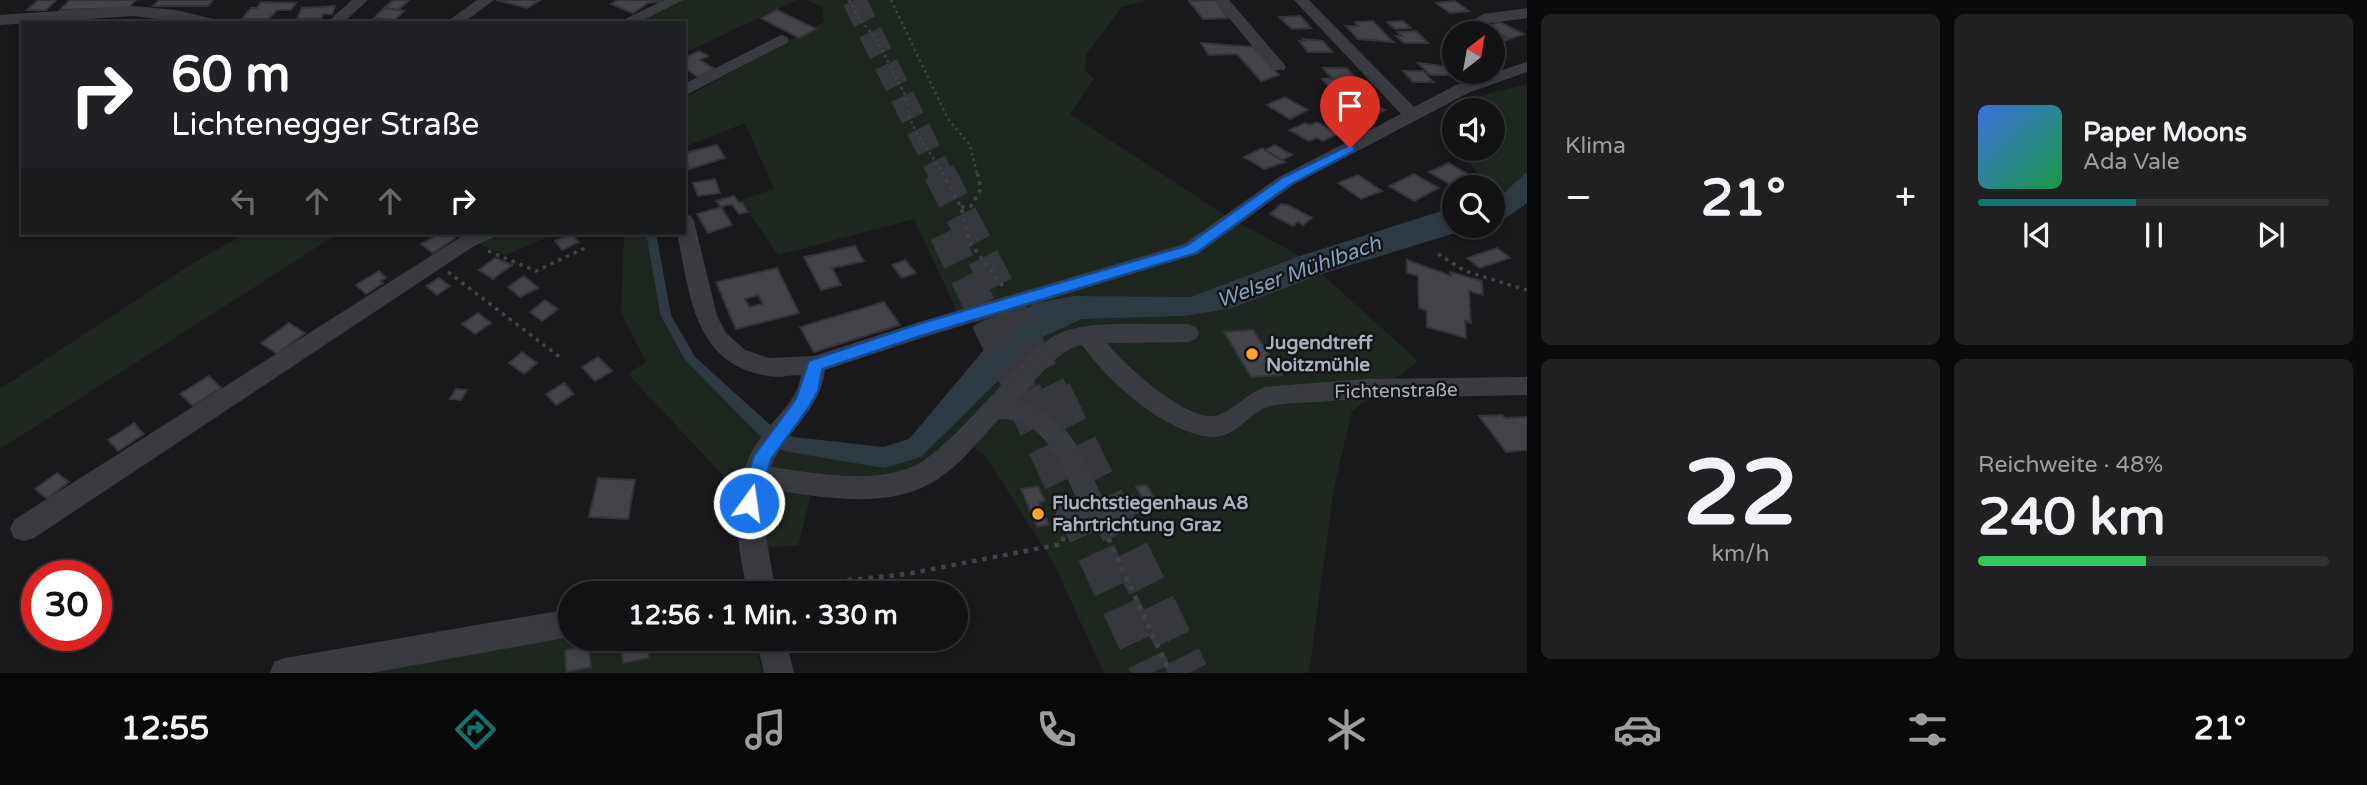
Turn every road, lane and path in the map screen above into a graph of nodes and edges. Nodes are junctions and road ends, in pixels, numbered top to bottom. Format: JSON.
{"nodes":[{"id":1,"x":340,"y":0,"type":"edge"},
{"id":2,"x":361,"y":0,"type":"edge"},
{"id":3,"x":487,"y":0,"type":"edge"},
{"id":4,"x":676,"y":0,"type":"edge"},
{"id":5,"x":849,"y":0,"type":"edge"},
{"id":6,"x":891,"y":0,"type":"edge"},
{"id":7,"x":1221,"y":0,"type":"edge"},
{"id":8,"x":1301,"y":0,"type":"edge"},
{"id":9,"x":1527,"y":13,"type":"edge"},
{"id":10,"x":1483,"y":19,"type":"dead end"},
{"id":11,"x":0,"y":20,"type":"edge"},
{"id":12,"x":339,"y":20,"type":"edge"},
{"id":13,"x":203,"y":21,"type":"edge"},
{"id":14,"x":455,"y":21,"type":"edge"},
{"id":15,"x":629,"y":21,"type":"edge"},
{"id":16,"x":780,"y":40,"type":"dead end"},
{"id":17,"x":1278,"y":67,"type":"dead end"},
{"id":18,"x":1527,"y":67,"type":"edge"},
{"id":19,"x":686,"y":90,"type":"edge"},
{"id":20,"x":1413,"y":116,"type":"junction"},
{"id":21,"x":961,"y":207,"type":"junction"},
{"id":22,"x":686,"y":230,"type":"edge"},
{"id":23,"x":476,"y":237,"type":"edge"},
{"id":24,"x":585,"y":248,"type":"dead end"},
{"id":25,"x":1438,"y":254,"type":"dead end"},
{"id":26,"x":435,"y":262,"type":"junction"},
{"id":27,"x":1527,"y":289,"type":"edge"},
{"id":28,"x":1014,"y":301,"type":"junction"},
{"id":29,"x":1188,"y":333,"type":"dead end"},
{"id":30,"x":1088,"y":335,"type":"junction"},
{"id":31,"x":561,"y":358,"type":"dead end"},
{"id":32,"x":814,"y":365,"type":"junction"},
{"id":33,"x":1527,"y":386,"type":"edge"},
{"id":34,"x":993,"y":409,"type":"junction"},
{"id":35,"x":759,"y":466,"type":"junction"},
{"id":36,"x":1129,"y":506,"type":"dead end"},
{"id":37,"x":1096,"y":511,"type":"junction"},
{"id":38,"x":1068,"y":516,"type":"joint"},
{"id":39,"x":24,"y":530,"type":"dead end"},
{"id":40,"x":754,"y":581,"type":"edge"},
{"id":41,"x":848,"y":581,"type":"edge"},
{"id":42,"x":558,"y":625,"type":"edge"},
{"id":43,"x":774,"y":651,"type":"edge"},
{"id":44,"x":285,"y":673,"type":"edge"},
{"id":45,"x":779,"y":673,"type":"edge"},
{"id":46,"x":1170,"y":673,"type":"edge"}],
"edges":[{"from":1,"to":12,"type":"street"},
{"from":2,"to":12,"type":"street"},
{"from":3,"to":14,"type":"street"},
{"from":4,"to":15,"type":"street"},
{"from":5,"to":21,"type":"path"},
{"from":6,"to":21,"type":"path"},
{"from":7,"to":17,"type":"street"},
{"from":8,"to":20,"type":"street"},
{"from":9,"to":10,"type":"street"},
{"from":11,"to":13,"type":"street"},
{"from":16,"to":19,"type":"street"},
{"from":18,"to":20,"type":"street"},
{"from":20,"to":28,"type":"street"},
{"from":21,"to":28,"type":"path"},
{"from":22,"to":32,"type":"street"},
{"from":23,"to":24,"type":"path"},
{"from":23,"to":26,"type":"street"},
{"from":25,"to":27,"type":"path"},
{"from":26,"to":31,"type":"path"},
{"from":26,"to":39,"type":"street"},
{"from":28,"to":32,"type":"street"},
{"from":29,"to":30,"type":"street"},
{"from":30,"to":33,"type":"street","name":"Fichtenstraße"},
{"from":30,"to":34,"type":"street"},
{"from":32,"to":35,"type":"street"},
{"from":34,"to":35,"type":"street"},
{"from":34,"to":37,"type":"street"},
{"from":35,"to":40,"type":"street"},
{"from":36,"to":37,"type":"street"},
{"from":37,"to":38,"type":"street"},
{"from":37,"to":46,"type":"path"},
{"from":38,"to":41,"type":"path"},
{"from":42,"to":44,"type":"street"},
{"from":43,"to":45,"type":"street"}]}
